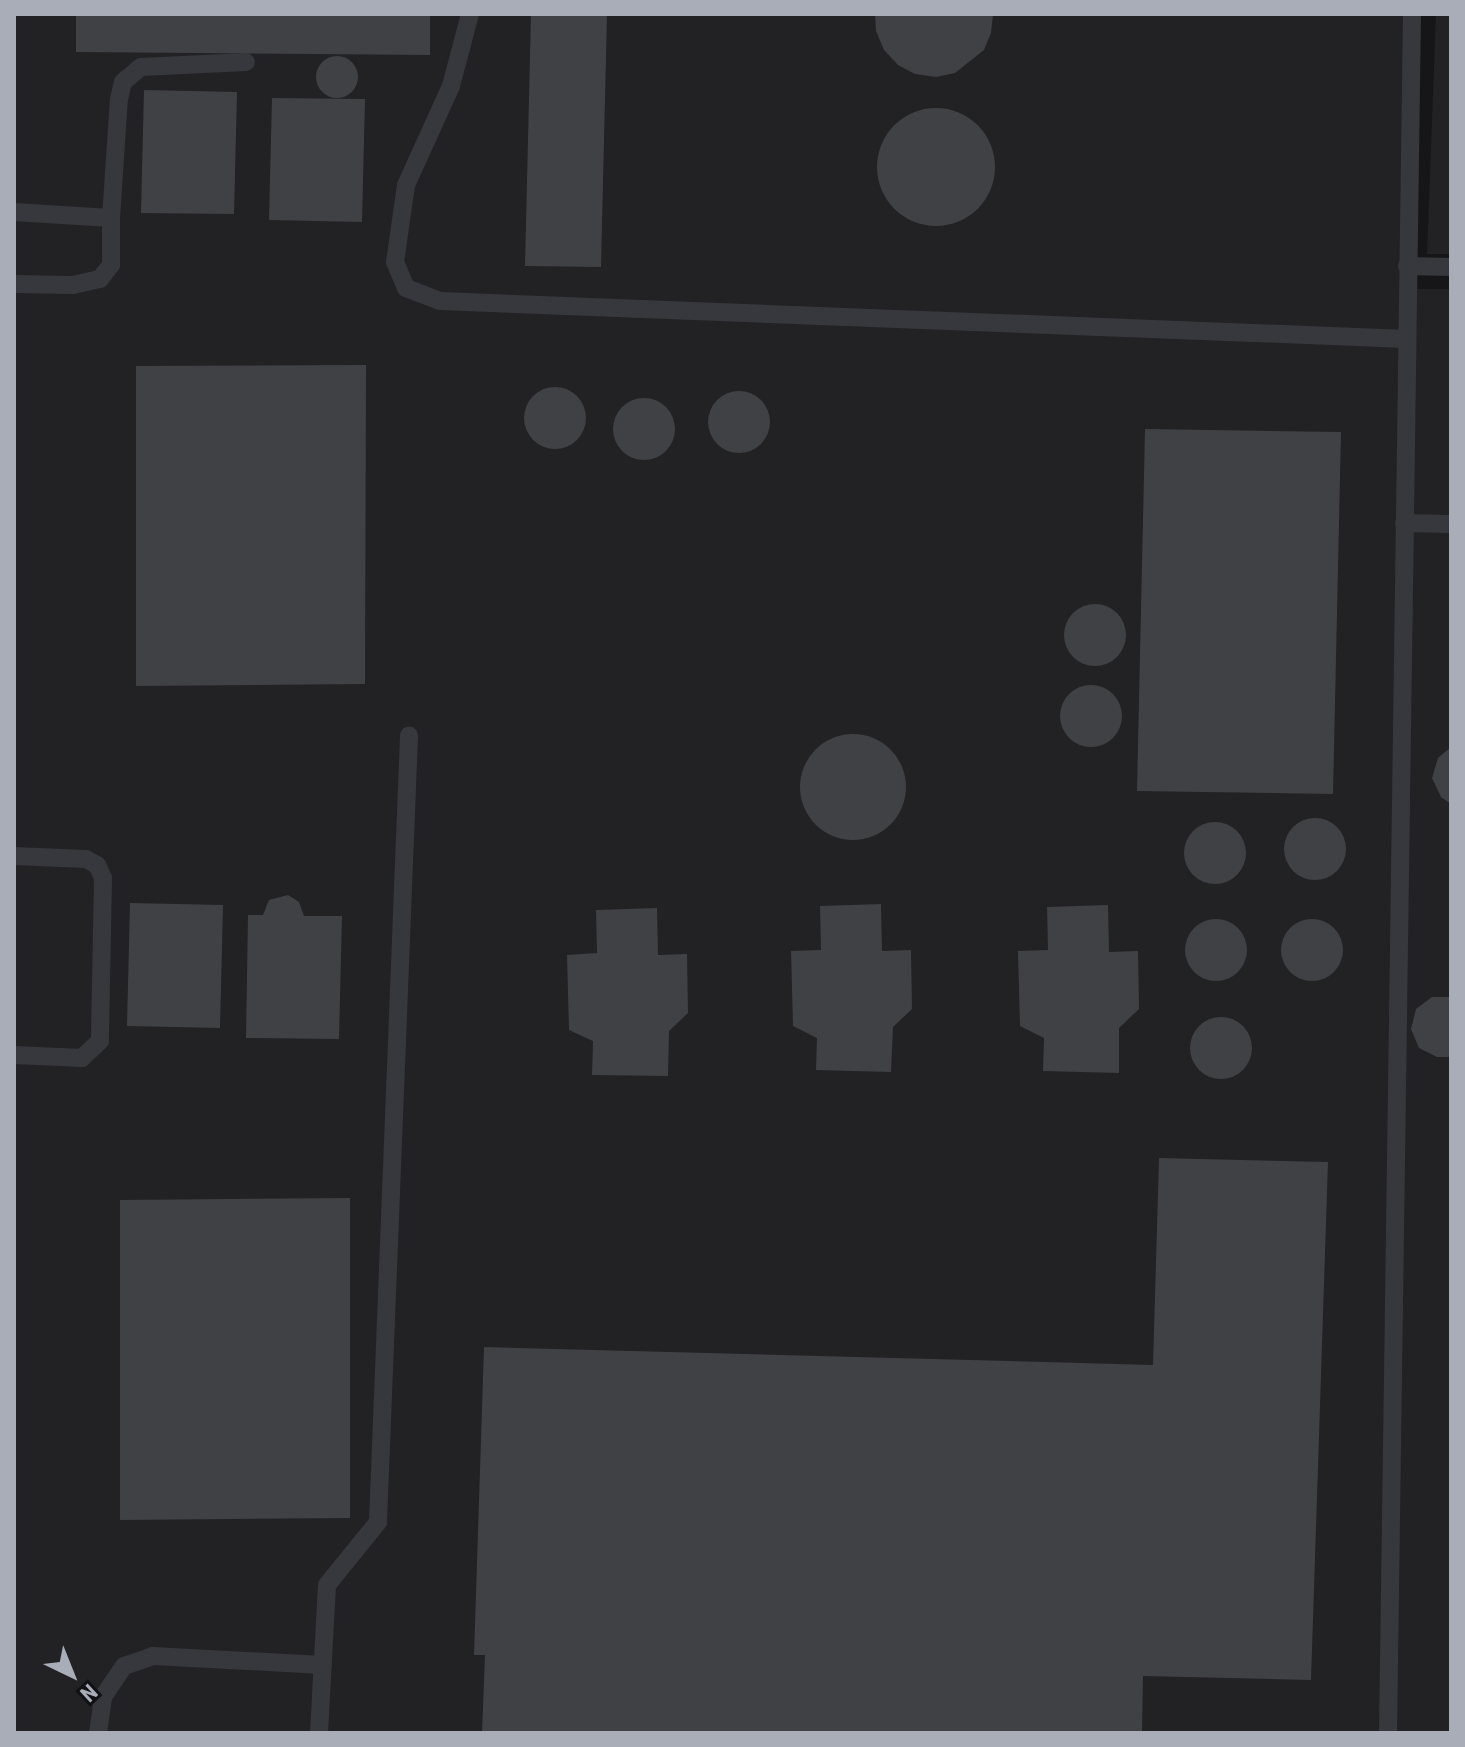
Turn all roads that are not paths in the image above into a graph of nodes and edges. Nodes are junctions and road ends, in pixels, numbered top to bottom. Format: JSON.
{"nodes":[{"id":1,"x":470,"y":14,"type":"edge"},
{"id":2,"x":1412,"y":14,"type":"edge"},
{"id":3,"x":246,"y":62,"type":"dead end"},
{"id":4,"x":14,"y":212,"type":"edge"},
{"id":5,"x":111,"y":218,"type":"junction"},
{"id":6,"x":1407,"y":266,"type":"junction"},
{"id":7,"x":1451,"y":267,"type":"edge"},
{"id":8,"x":14,"y":284,"type":"edge"},
{"id":9,"x":1406,"y":339,"type":"junction"},
{"id":10,"x":1404,"y":523,"type":"junction"},
{"id":11,"x":1451,"y":524,"type":"edge"},
{"id":12,"x":409,"y":736,"type":"dead end"},
{"id":13,"x":14,"y":856,"type":"edge"},
{"id":14,"x":14,"y":1055,"type":"edge"},
{"id":15,"x":323,"y":1665,"type":"junction"},
{"id":16,"x":98,"y":1733,"type":"edge"},
{"id":17,"x":319,"y":1733,"type":"edge"},
{"id":18,"x":1388,"y":1733,"type":"edge"}],
"edges":[{"from":1,"to":9,"type":"lane"},
{"from":2,"to":6,"type":"lane"},
{"from":3,"to":5,"type":"lane"},
{"from":4,"to":5,"type":"lane"},
{"from":5,"to":8,"type":"lane"},
{"from":6,"to":7,"type":"lane"},
{"from":6,"to":9,"type":"lane"},
{"from":9,"to":10,"type":"lane"},
{"from":10,"to":11,"type":"lane"},
{"from":10,"to":18,"type":"lane"},
{"from":12,"to":15,"type":"lane"},
{"from":13,"to":14,"type":"lane"},
{"from":15,"to":16,"type":"lane"},
{"from":15,"to":17,"type":"lane"}]}
